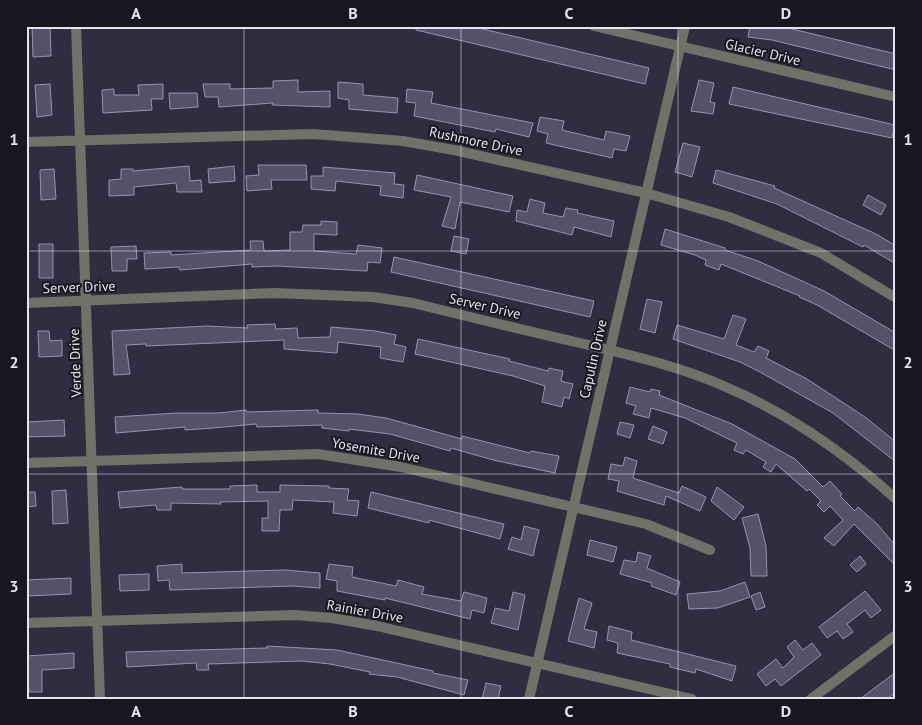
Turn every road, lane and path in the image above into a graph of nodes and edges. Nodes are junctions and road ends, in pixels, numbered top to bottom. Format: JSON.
{"nodes":[{"id":1,"x":76,"y":26,"type":"edge"},
{"id":2,"x":594,"y":26,"type":"edge"},
{"id":3,"x":685,"y":26,"type":"edge"},
{"id":4,"x":680,"y":46,"type":"junction"},
{"id":5,"x":896,"y":97,"type":"edge"},
{"id":6,"x":81,"y":140,"type":"junction"},
{"id":7,"x":26,"y":142,"type":"edge"},
{"id":8,"x":646,"y":193,"type":"junction"},
{"id":9,"x":896,"y":298,"type":"edge"},
{"id":10,"x":87,"y":300,"type":"junction"},
{"id":11,"x":26,"y":303,"type":"edge"},
{"id":12,"x":609,"y":350,"type":"junction"},
{"id":13,"x":92,"y":461,"type":"junction"},
{"id":14,"x":26,"y":463,"type":"edge"},
{"id":15,"x":896,"y":500,"type":"edge"},
{"id":16,"x":572,"y":506,"type":"junction"},
{"id":17,"x":710,"y":550,"type":"dead end"},
{"id":18,"x":97,"y":621,"type":"junction"},
{"id":19,"x":26,"y":623,"type":"edge"},
{"id":20,"x":896,"y":634,"type":"edge"},
{"id":21,"x":537,"y":663,"type":"junction"},
{"id":22,"x":100,"y":699,"type":"edge"},
{"id":23,"x":529,"y":699,"type":"edge"},
{"id":24,"x":692,"y":699,"type":"edge"},
{"id":25,"x":811,"y":699,"type":"edge"}],
"edges":[{"from":1,"to":6,"type":"street","name":"Verde Drive"},
{"from":2,"to":4,"type":"street","name":"Glacier Drive"},
{"from":3,"to":4,"type":"street","name":"Capulin Drive"},
{"from":4,"to":5,"type":"street","name":"Glacier Drive"},
{"from":4,"to":8,"type":"street","name":"Capulin Drive"},
{"from":6,"to":7,"type":"street","name":"Rushmore Drive"},
{"from":6,"to":8,"type":"street","name":"Rushmore Drive"},
{"from":6,"to":10,"type":"street","name":"Verde Drive"},
{"from":8,"to":9,"type":"street","name":"Rushmore Drive"},
{"from":8,"to":12,"type":"street","name":"Capulin Drive"},
{"from":10,"to":11,"type":"street","name":"Server Drive"},
{"from":10,"to":12,"type":"street","name":"Server Drive"},
{"from":10,"to":13,"type":"street","name":"Verde Drive"},
{"from":12,"to":15,"type":"street","name":"Server Drive"},
{"from":12,"to":16,"type":"street","name":"Capulin Drive"},
{"from":13,"to":14,"type":"street","name":"Yosemite Drive"},
{"from":13,"to":16,"type":"street","name":"Yosemite Drive"},
{"from":13,"to":18,"type":"street","name":"Verde Drive"},
{"from":16,"to":17,"type":"street","name":"Yosemite Drive"},
{"from":16,"to":21,"type":"street","name":"Capulin Drive"},
{"from":18,"to":19,"type":"street","name":"Rainier Drive"},
{"from":18,"to":21,"type":"street","name":"Rainier Drive"},
{"from":18,"to":22,"type":"street","name":"Verde Drive"},
{"from":20,"to":25,"type":"street"},
{"from":21,"to":23,"type":"street","name":"Capulin Drive"},
{"from":21,"to":24,"type":"street","name":"Rainier Drive"}]}
